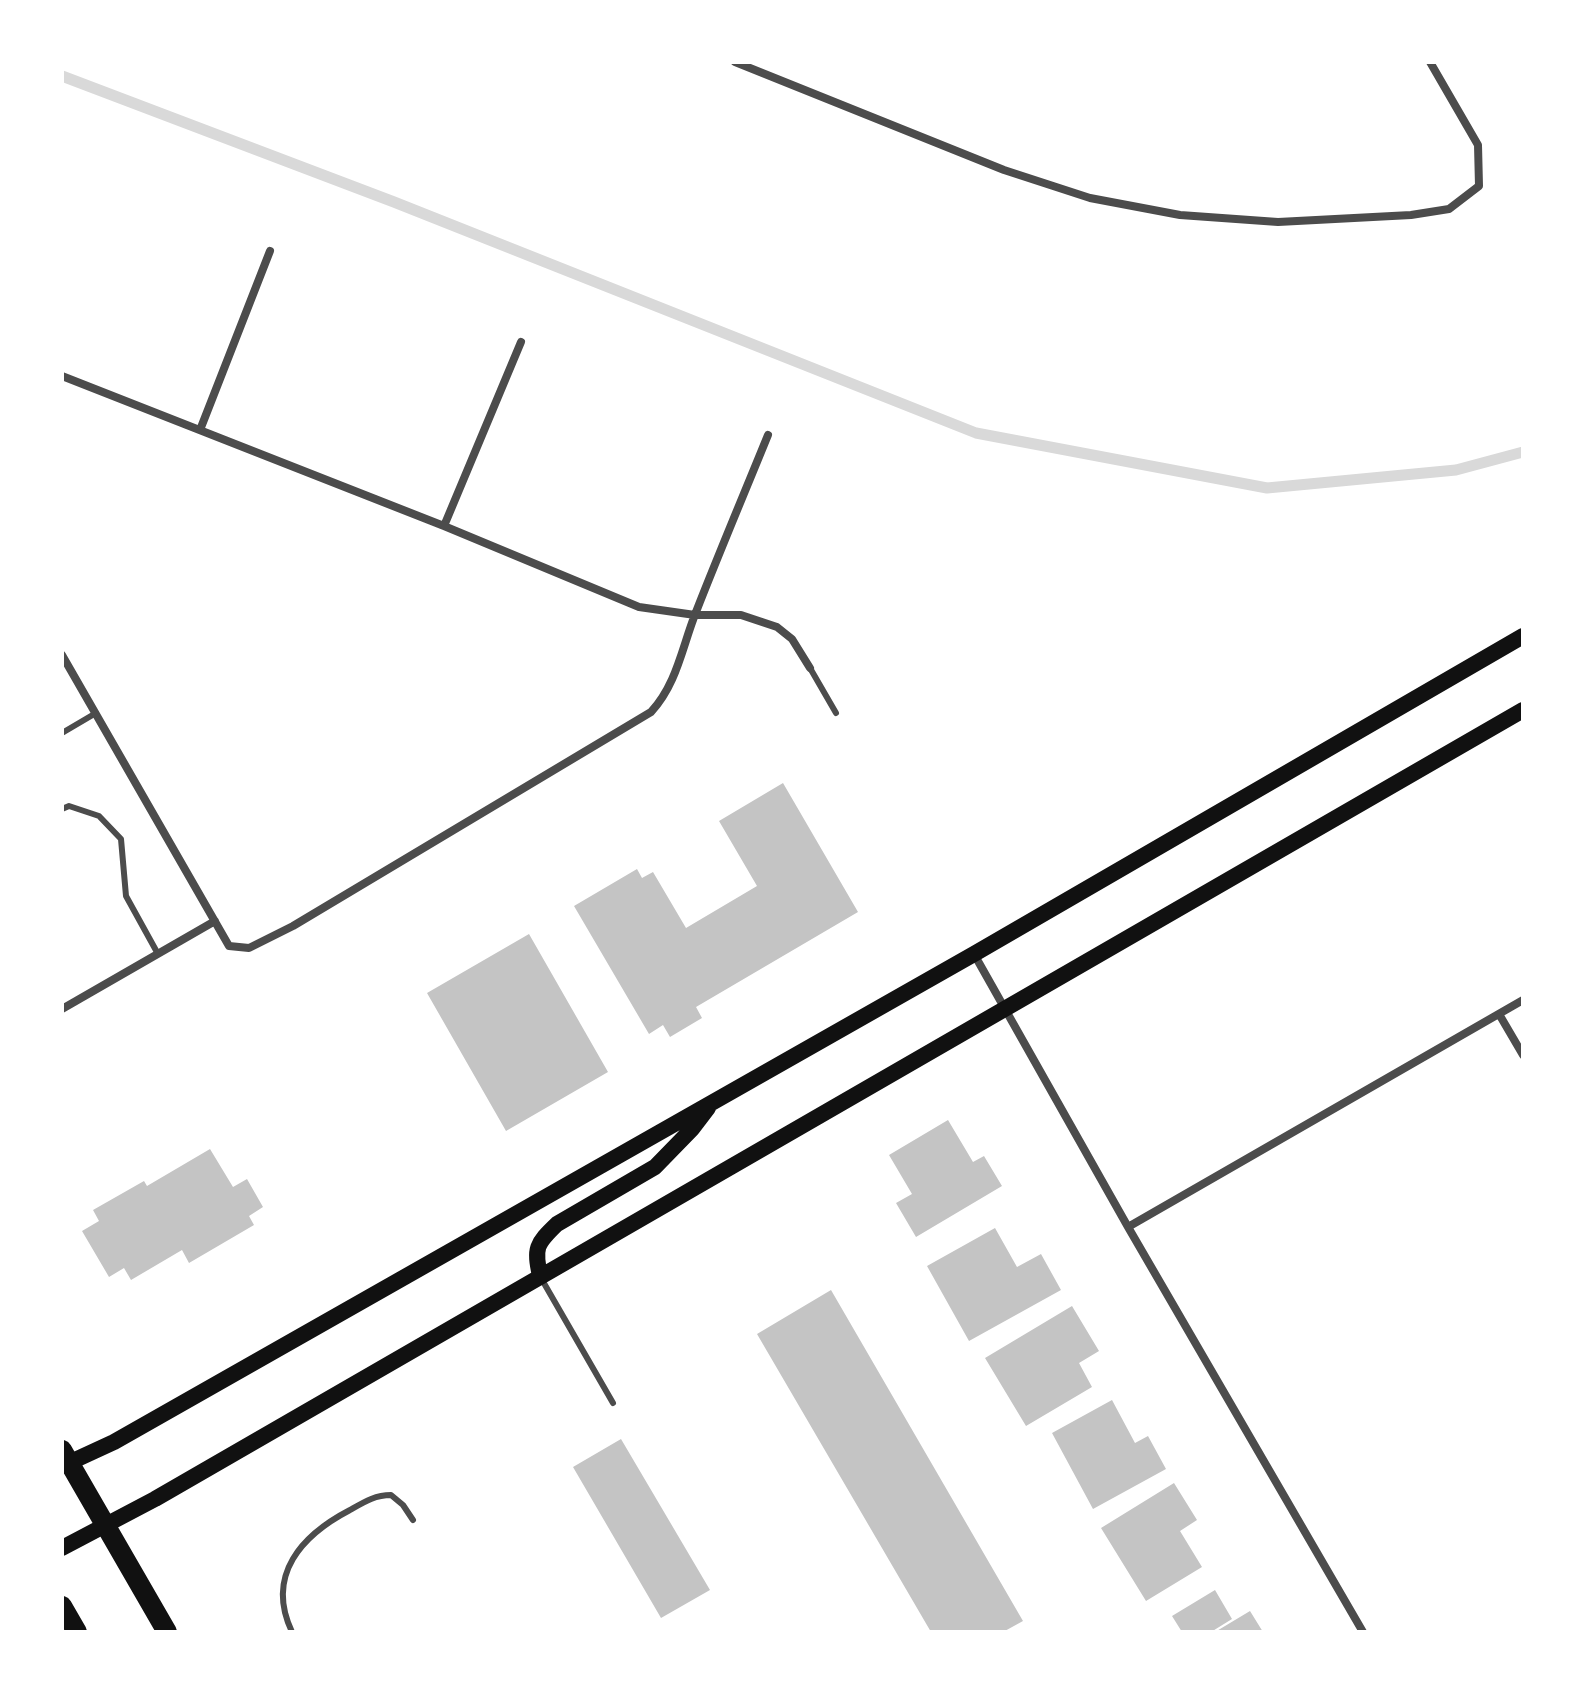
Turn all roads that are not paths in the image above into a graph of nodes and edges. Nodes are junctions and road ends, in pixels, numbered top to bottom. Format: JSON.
{"nodes":[{"id":1,"x":735,"y":62,"type":"edge"},
{"id":2,"x":1430,"y":62,"type":"edge"},
{"id":3,"x":270,"y":251,"type":"dead end"},
{"id":4,"x":521,"y":342,"type":"dead end"},
{"id":5,"x":62,"y":376,"type":"edge"},
{"id":6,"x":200,"y":430,"type":"junction"},
{"id":7,"x":768,"y":435,"type":"dead end"},
{"id":8,"x":444,"y":526,"type":"junction"},
{"id":9,"x":695,"y":615,"type":"junction"},
{"id":10,"x":1523,"y":636,"type":"edge"},
{"id":11,"x":62,"y":655,"type":"edge"},
{"id":12,"x":810,"y":668,"type":"joint"},
{"id":13,"x":1523,"y":710,"type":"edge"},
{"id":14,"x":96,"y":713,"type":"junction"},
{"id":15,"x":836,"y":713,"type":"dead end"},
{"id":16,"x":62,"y":733,"type":"edge"},
{"id":17,"x":62,"y":809,"type":"edge"},
{"id":18,"x":215,"y":921,"type":"junction"},
{"id":19,"x":158,"y":954,"type":"junction"},
{"id":20,"x":974,"y":954,"type":"junction"},
{"id":21,"x":1523,"y":1000,"type":"edge"},
{"id":22,"x":1005,"y":1007,"type":"junction"},
{"id":23,"x":62,"y":1009,"type":"edge"},
{"id":24,"x":1499,"y":1014,"type":"junction"},
{"id":25,"x":1523,"y":1055,"type":"edge"},
{"id":26,"x":714,"y":1101,"type":"junction"},
{"id":27,"x":1128,"y":1227,"type":"junction"},
{"id":28,"x":540,"y":1276,"type":"junction"},
{"id":29,"x":613,"y":1403,"type":"dead end"},
{"id":30,"x":65,"y":1459,"type":"edge"},
{"id":31,"x":413,"y":1520,"type":"dead end"},
{"id":32,"x":105,"y":1524,"type":"junction"},
{"id":33,"x":62,"y":1548,"type":"edge"},
{"id":34,"x":62,"y":1606,"type":"edge"},
{"id":35,"x":77,"y":1632,"type":"edge"},
{"id":36,"x":167,"y":1632,"type":"edge"},
{"id":37,"x":292,"y":1632,"type":"edge"},
{"id":38,"x":1363,"y":1632,"type":"edge"}],
"edges":[{"from":1,"to":2,"type":"street"},
{"from":3,"to":6,"type":"street"},
{"from":4,"to":8,"type":"street"},
{"from":5,"to":6,"type":"street"},
{"from":6,"to":8,"type":"street"},
{"from":7,"to":9,"type":"street"},
{"from":8,"to":9,"type":"street"},
{"from":9,"to":12,"type":"street"},
{"from":9,"to":18,"type":"street"},
{"from":10,"to":20,"type":"main road"},
{"from":11,"to":14,"type":"street"},
{"from":12,"to":15,"type":"lane"},
{"from":13,"to":22,"type":"main road"},
{"from":14,"to":16,"type":"lane"},
{"from":14,"to":18,"type":"street"},
{"from":17,"to":19,"type":"lane"},
{"from":18,"to":19,"type":"street"},
{"from":19,"to":23,"type":"street"},
{"from":20,"to":22,"type":"street"},
{"from":20,"to":26,"type":"main road"},
{"from":21,"to":24,"type":"street"},
{"from":22,"to":27,"type":"street"},
{"from":22,"to":28,"type":"main road"},
{"from":24,"to":25,"type":"street"},
{"from":24,"to":27,"type":"street"},
{"from":26,"to":28,"type":"main road"},
{"from":26,"to":30,"type":"main road"},
{"from":27,"to":38,"type":"street"},
{"from":28,"to":29,"type":"lane"},
{"from":28,"to":32,"type":"main road"},
{"from":30,"to":32,"type":"main road"},
{"from":31,"to":37,"type":"lane"},
{"from":32,"to":33,"type":"main road"},
{"from":32,"to":36,"type":"main road"},
{"from":34,"to":35,"type":"main road"}]}
